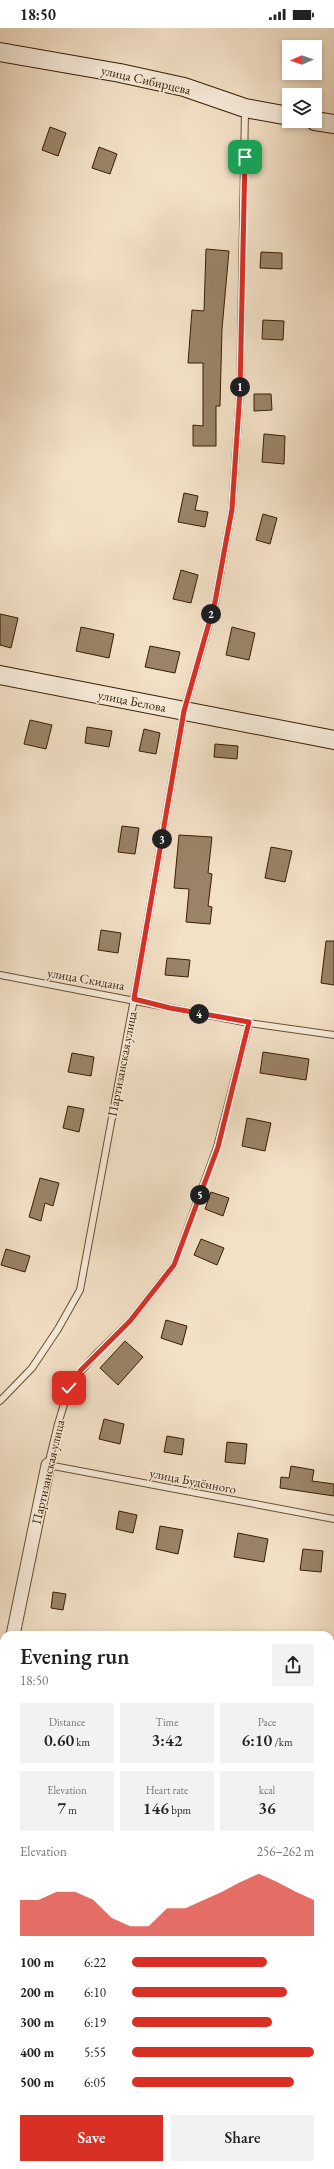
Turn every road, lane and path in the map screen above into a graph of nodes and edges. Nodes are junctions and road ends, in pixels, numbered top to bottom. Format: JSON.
{"nodes":[{"id":1,"x":0,"y":52,"type":"edge"},
{"id":2,"x":245,"y":108,"type":"junction"},
{"id":3,"x":282,"y":115,"type":"edge"},
{"id":4,"x":322,"y":122,"type":"edge"},
{"id":5,"x":334,"y":124,"type":"edge"},
{"id":6,"x":0,"y":675,"type":"edge"},
{"id":7,"x":184,"y":711,"type":"junction"},
{"id":8,"x":334,"y":740,"type":"edge"},
{"id":9,"x":0,"y":975,"type":"edge"},
{"id":10,"x":134,"y":999,"type":"junction"},
{"id":11,"x":249,"y":1022,"type":"junction"},
{"id":12,"x":334,"y":1035,"type":"edge"},
{"id":13,"x":0,"y":1400,"type":"edge"},
{"id":14,"x":48,"y":1465,"type":"junction"},
{"id":15,"x":334,"y":1519,"type":"edge"},
{"id":16,"x":14,"y":1631,"type":"edge"}],
"edges":[{"from":1,"to":2,"type":"street","name":"улица Сибирцева"},
{"from":2,"to":3,"type":"street","name":"улица Сибирцева"},
{"from":2,"to":7,"type":"lane","name":"Партизанская улица"},
{"from":4,"to":5,"type":"street"},
{"from":6,"to":7,"type":"street","name":"улица Белова"},
{"from":7,"to":8,"type":"street","name":"улица Белова"},
{"from":7,"to":10,"type":"lane","name":"Партизанская улица"},
{"from":9,"to":10,"type":"lane","name":"улица Скидана"},
{"from":10,"to":11,"type":"lane","name":"улица Скидана"},
{"from":10,"to":13,"type":"lane","name":"Партизанская улица"},
{"from":11,"to":12,"type":"lane","name":"улица Скидана"},
{"from":11,"to":14,"type":"lane","name":"Партизанская улица"},
{"from":14,"to":15,"type":"lane","name":"улица Будённого"},
{"from":14,"to":16,"type":"street","name":"Партизанская улица"}]}
